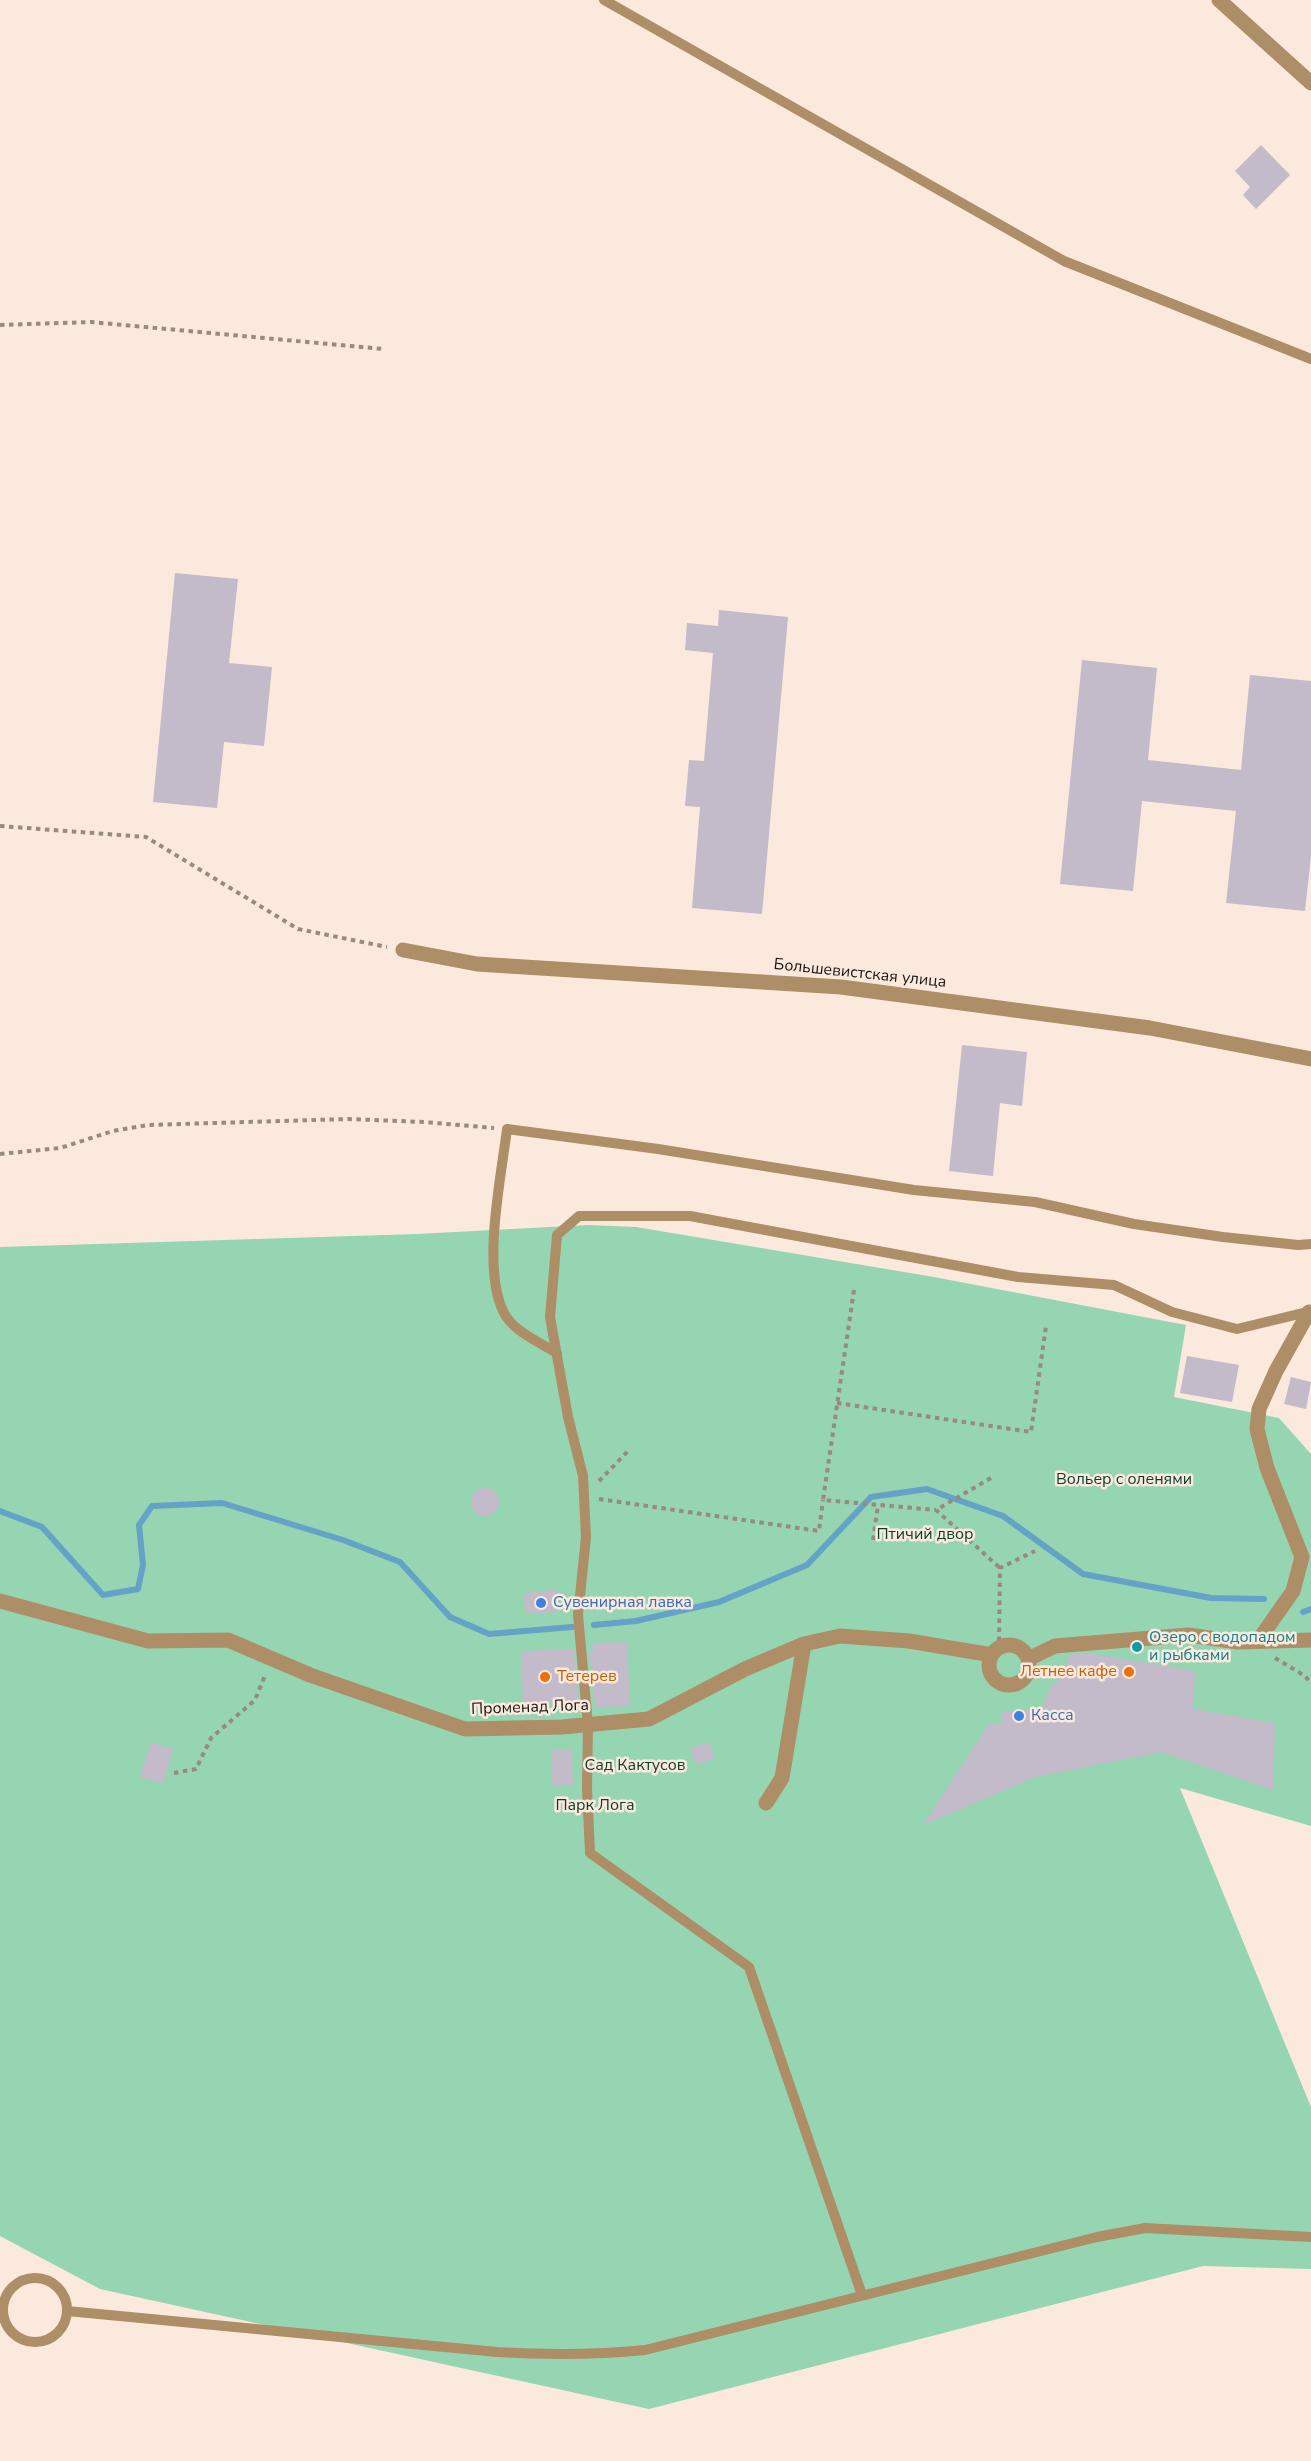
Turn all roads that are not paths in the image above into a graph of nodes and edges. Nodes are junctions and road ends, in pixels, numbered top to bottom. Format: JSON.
{"nodes":[{"id":1,"x":604,"y":0,"type":"edge"},
{"id":2,"x":1219,"y":0,"type":"edge"},
{"id":3,"x":1311,"y":83,"type":"edge"},
{"id":4,"x":1311,"y":359,"type":"edge"},
{"id":5,"x":403,"y":950,"type":"road end"},
{"id":6,"x":1311,"y":1059,"type":"edge"},
{"id":7,"x":1311,"y":1244,"type":"edge"},
{"id":8,"x":1310,"y":1312,"type":"edge"},
{"id":9,"x":557,"y":1353,"type":"junction"},
{"id":10,"x":0,"y":1600,"type":"edge"},
{"id":11,"x":1311,"y":1640,"type":"edge"},
{"id":12,"x":1258,"y":1641,"type":"junction"},
{"id":13,"x":804,"y":1644,"type":"junction"},
{"id":14,"x":996,"y":1651,"type":"junction"},
{"id":15,"x":1028,"y":1659,"type":"junction"},
{"id":16,"x":588,"y":1725,"type":"junction"},
{"id":17,"x":765,"y":1803,"type":"dead end"},
{"id":18,"x":1311,"y":2237,"type":"edge"},
{"id":19,"x":862,"y":2295,"type":"junction"},
{"id":20,"x":67,"y":2311,"type":"junction"},
{"id":21,"x":2,"y":2319,"type":"edge"}],
"edges":[{"from":1,"to":4,"type":"lane"},
{"from":2,"to":3,"type":"street"},
{"from":5,"to":6,"type":"street","name":"Большевистская улица"},
{"from":7,"to":9,"type":"lane"},
{"from":8,"to":9,"type":"lane"},
{"from":8,"to":12,"type":"street"},
{"from":9,"to":16,"type":"lane"},
{"from":10,"to":16,"type":"street","name":"Променад Лога"},
{"from":11,"to":12,"type":"street"},
{"from":12,"to":15,"type":"street"},
{"from":13,"to":14,"type":"street","name":"Променад Лога"},
{"from":13,"to":16,"type":"street","name":"Променад Лога"},
{"from":13,"to":17,"type":"street"},
{"from":14,"to":15,"type":"street"},
{"from":14,"to":15,"type":"street"},
{"from":16,"to":19,"type":"lane"},
{"from":18,"to":19,"type":"lane"},
{"from":19,"to":20,"type":"lane"},
{"from":20,"to":21,"type":"lane"},
{"from":20,"to":21,"type":"lane"}]}
